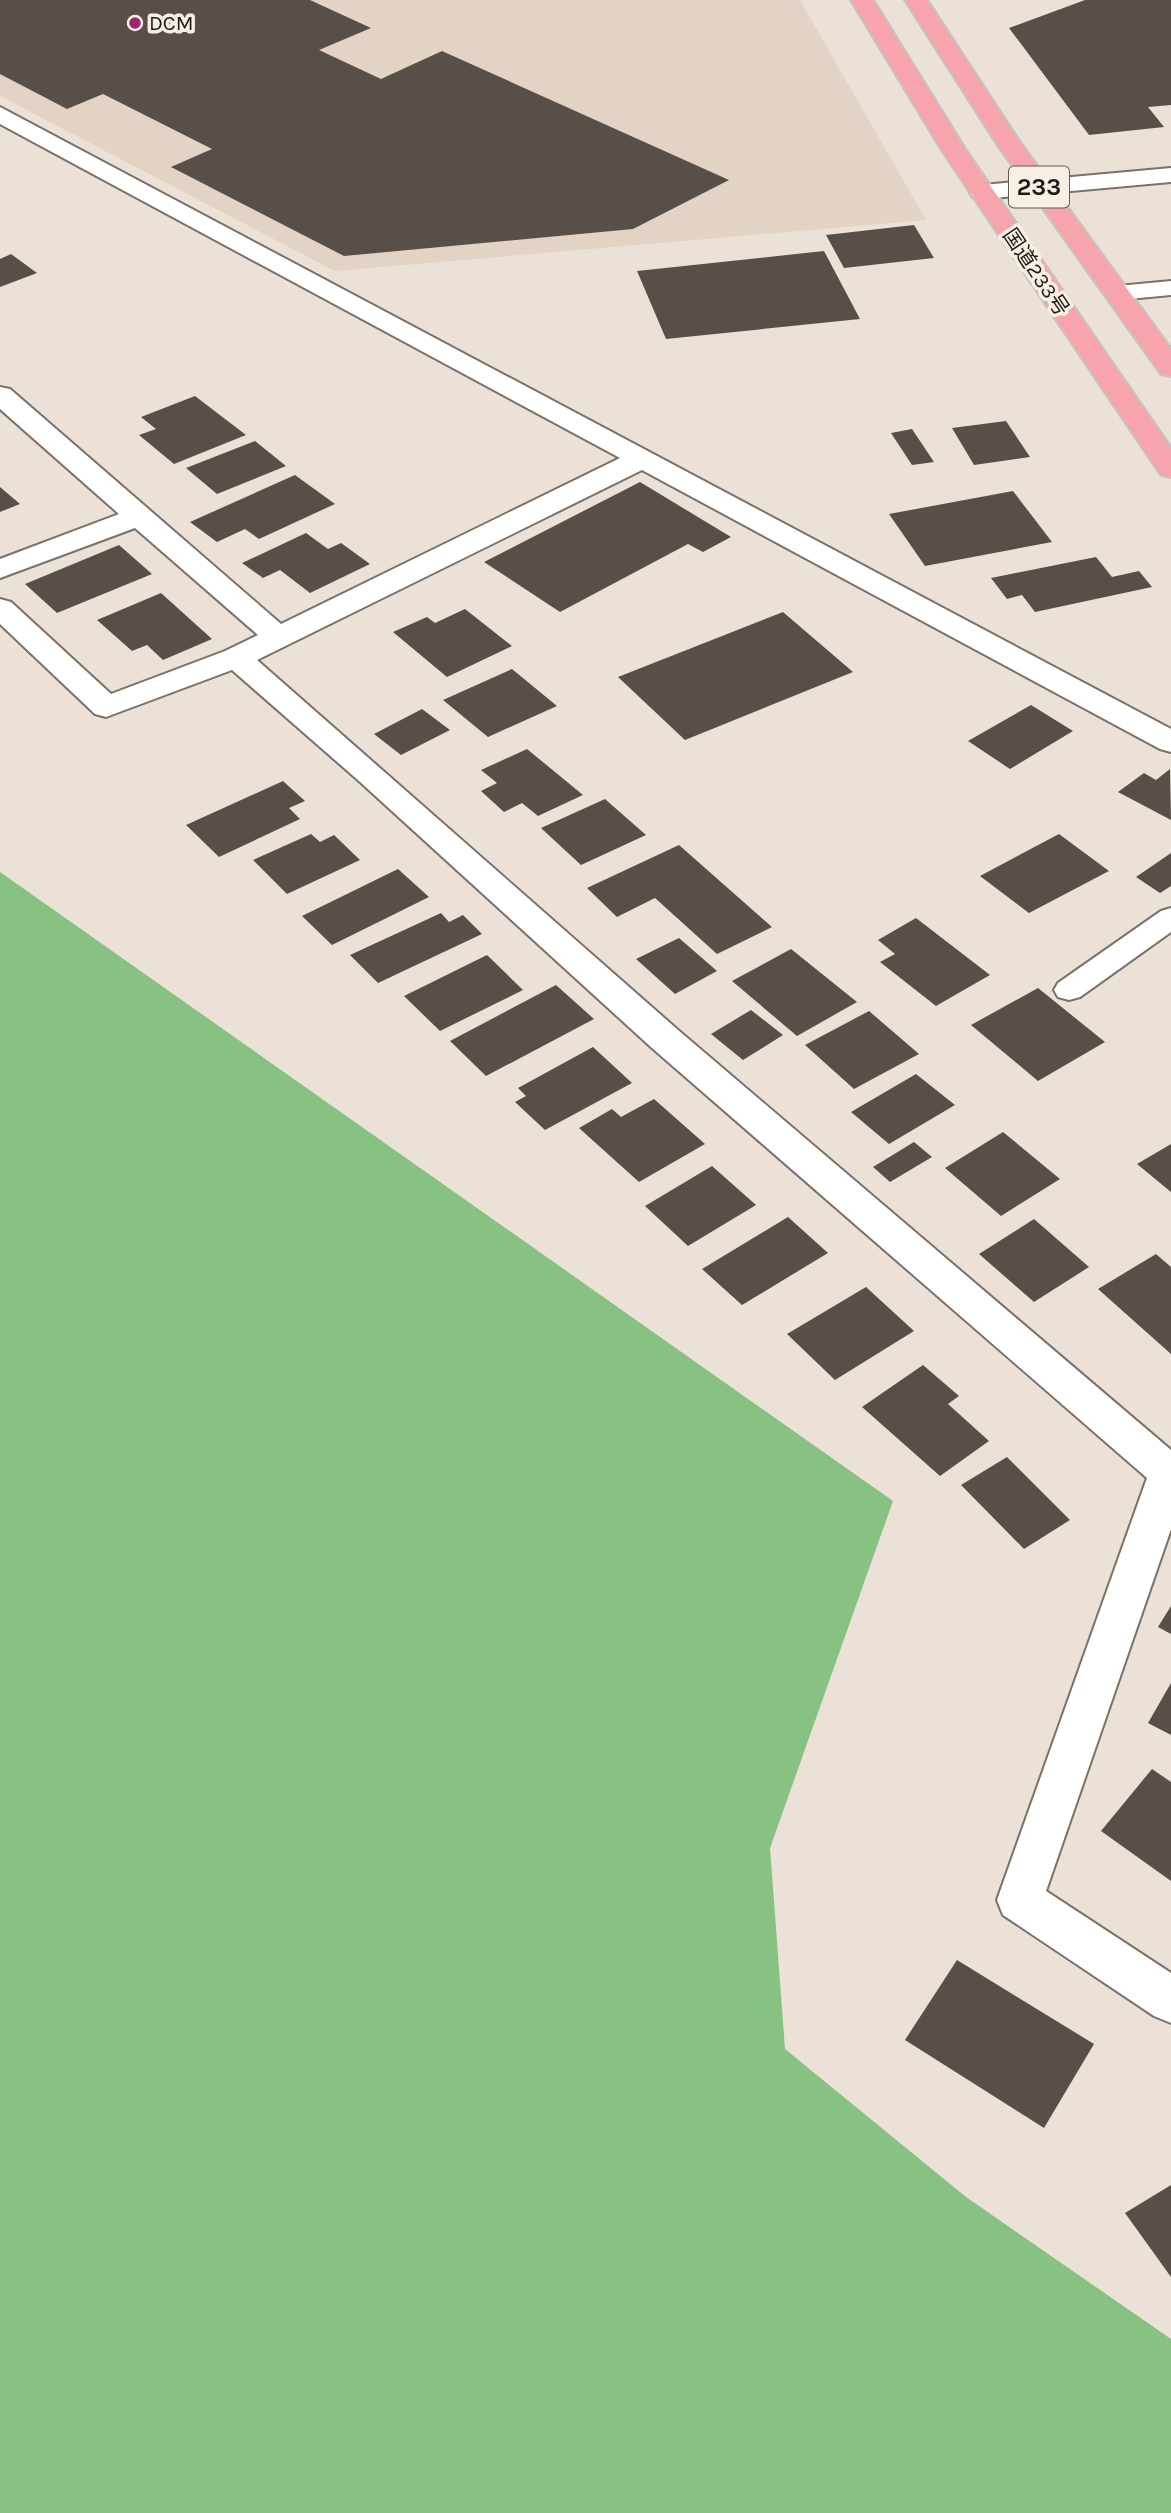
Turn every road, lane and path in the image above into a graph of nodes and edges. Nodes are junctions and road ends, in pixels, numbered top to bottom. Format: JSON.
{"nodes":[{"id":1,"x":862,"y":0,"type":"edge"},
{"id":2,"x":916,"y":0,"type":"edge"},
{"id":3,"x":0,"y":114,"type":"edge"},
{"id":4,"x":1171,"y":175,"type":"edge"},
{"id":5,"x":1041,"y":188,"type":"junction"},
{"id":6,"x":982,"y":192,"type":"junction"},
{"id":7,"x":1171,"y":288,"type":"edge"},
{"id":8,"x":1118,"y":293,"type":"junction"},
{"id":9,"x":1171,"y":368,"type":"edge"},
{"id":10,"x":0,"y":395,"type":"edge"},
{"id":11,"x":643,"y":458,"type":"junction"},
{"id":12,"x":1171,"y":469,"type":"edge"},
{"id":13,"x":139,"y":516,"type":"junction"},
{"id":14,"x":0,"y":569,"type":"edge"},
{"id":15,"x":0,"y":608,"type":"edge"},
{"id":16,"x":278,"y":637,"type":"junction"},
{"id":17,"x":236,"y":658,"type":"junction"},
{"id":18,"x":1157,"y":725,"type":"edge"},
{"id":19,"x":1171,"y":742,"type":"edge"},
{"id":20,"x":1171,"y":918,"type":"edge"},
{"id":21,"x":1069,"y":990,"type":"dead end"},
{"id":22,"x":1170,"y":1472,"type":"edge"},
{"id":23,"x":1171,"y":2000,"type":"edge"}],
"edges":[{"from":1,"to":6,"type":"highway","name":"国道233号","number":"233"},
{"from":2,"to":5,"type":"highway","name":"国道233号","number":"233"},
{"from":3,"to":11,"type":"street"},
{"from":4,"to":5,"type":"street"},
{"from":5,"to":6,"type":"street"},
{"from":5,"to":8,"type":"highway","name":"国道233号","number":"233"},
{"from":6,"to":12,"type":"highway","name":"国道233号","number":"233"},
{"from":7,"to":8,"type":"lane"},
{"from":8,"to":9,"type":"highway","name":"国道233号","number":"233"},
{"from":10,"to":13,"type":"street"},
{"from":11,"to":16,"type":"street"},
{"from":11,"to":18,"type":"street"},
{"from":13,"to":14,"type":"street"},
{"from":13,"to":16,"type":"street"},
{"from":15,"to":17,"type":"street"},
{"from":16,"to":17,"type":"street"},
{"from":17,"to":22,"type":"street"},
{"from":18,"to":19,"type":"street"},
{"from":20,"to":21,"type":"lane"},
{"from":22,"to":23,"type":"street"}]}
